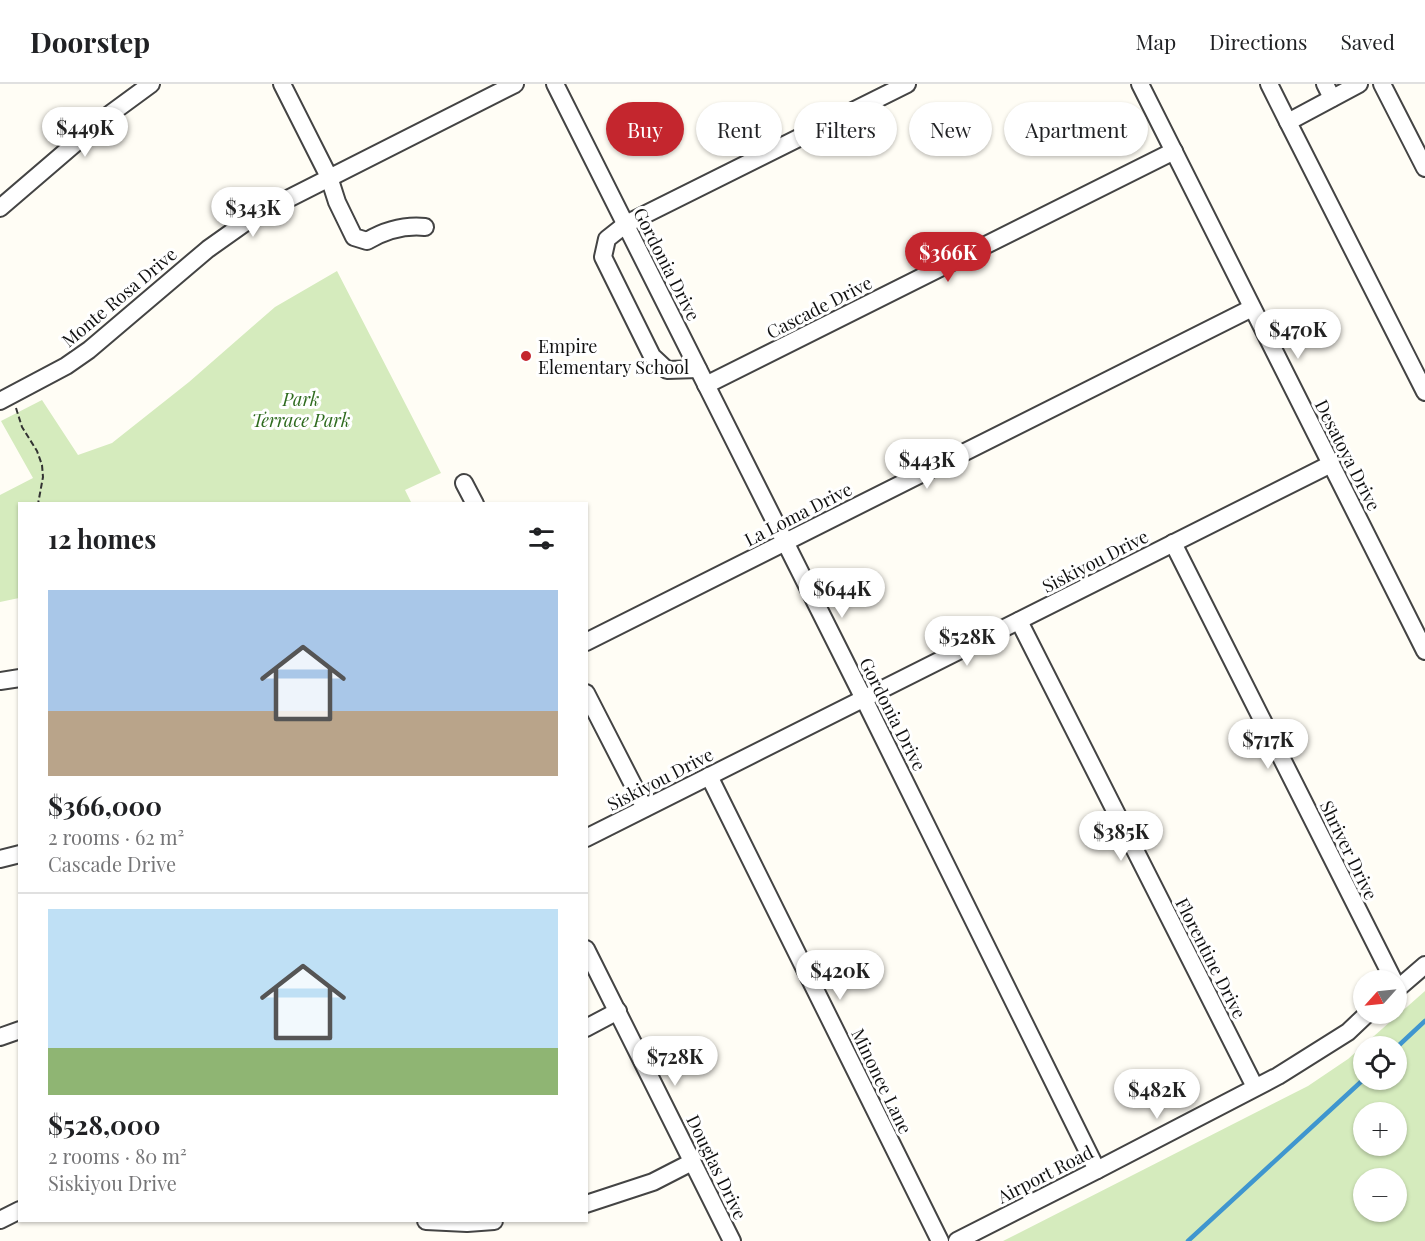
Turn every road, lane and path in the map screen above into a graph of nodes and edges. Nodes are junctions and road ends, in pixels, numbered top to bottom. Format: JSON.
{"nodes":[{"id":1,"x":152,"y":84,"type":"edge"},
{"id":2,"x":282,"y":84,"type":"edge"},
{"id":3,"x":515,"y":84,"type":"edge"},
{"id":4,"x":555,"y":84,"type":"edge"},
{"id":5,"x":907,"y":84,"type":"edge"},
{"id":6,"x":1140,"y":84,"type":"edge"},
{"id":7,"x":1269,"y":84,"type":"edge"},
{"id":8,"x":1359,"y":84,"type":"edge"},
{"id":9,"x":1382,"y":84,"type":"edge"},
{"id":10,"x":1329,"y":91,"type":"edge"},
{"id":11,"x":1288,"y":122,"type":"junction"},
{"id":12,"x":1174,"y":151,"type":"junction"},
{"id":13,"x":1424,"y":163,"type":"edge"},
{"id":14,"x":329,"y":177,"type":"junction"},
{"id":15,"x":0,"y":208,"type":"edge"},
{"id":16,"x":626,"y":224,"type":"junction"},
{"id":17,"x":425,"y":227,"type":"dead end"},
{"id":18,"x":1252,"y":308,"type":"junction"},
{"id":19,"x":698,"y":369,"type":"junction"},
{"id":20,"x":706,"y":385,"type":"junction"},
{"id":21,"x":1425,"y":392,"type":"edge"},
{"id":22,"x":4,"y":399,"type":"edge"},
{"id":23,"x":1331,"y":464,"type":"junction"},
{"id":24,"x":464,"y":483,"type":"dead end"},
{"id":25,"x":38,"y":502,"type":"edge"},
{"id":26,"x":473,"y":502,"type":"edge"},
{"id":27,"x":786,"y":542,"type":"junction"},
{"id":28,"x":1173,"y":543,"type":"junction"},
{"id":29,"x":1019,"y":621,"type":"junction"},
{"id":30,"x":588,"y":641,"type":"edge"},
{"id":31,"x":1425,"y":651,"type":"edge"},
{"id":32,"x":18,"y":678,"type":"edge"},
{"id":33,"x":0,"y":681,"type":"edge"},
{"id":34,"x":588,"y":697,"type":"edge"},
{"id":35,"x":864,"y":699,"type":"junction"},
{"id":36,"x":709,"y":776,"type":"junction"},
{"id":37,"x":645,"y":808,"type":"junction"},
{"id":38,"x":588,"y":837,"type":"edge"},
{"id":39,"x":18,"y":854,"type":"edge"},
{"id":40,"x":0,"y":859,"type":"edge"},
{"id":41,"x":588,"y":954,"type":"edge"},
{"id":42,"x":1425,"y":965,"type":"edge"},
{"id":43,"x":1387,"y":970,"type":"edge"},
{"id":44,"x":1407,"y":979,"type":"edge"},
{"id":45,"x":618,"y":1011,"type":"junction"},
{"id":46,"x":1356,"y":1024,"type":"edge"},
{"id":47,"x":588,"y":1027,"type":"edge"},
{"id":48,"x":18,"y":1031,"type":"edge"},
{"id":49,"x":0,"y":1037,"type":"edge"},
{"id":50,"x":1255,"y":1087,"type":"junction"},
{"id":51,"x":692,"y":1162,"type":"junction"},
{"id":52,"x":1097,"y":1170,"type":"junction"},
{"id":53,"x":588,"y":1203,"type":"edge"},
{"id":54,"x":18,"y":1211,"type":"edge"},
{"id":55,"x":0,"y":1220,"type":"edge"},
{"id":56,"x":732,"y":1241,"type":"edge"},
{"id":57,"x":940,"y":1241,"type":"edge"},
{"id":58,"x":957,"y":1241,"type":"edge"}],
"edges":[{"from":1,"to":15,"type":"street"},
{"from":2,"to":14,"type":"street"},
{"from":3,"to":14,"type":"street","name":"Monte Rosa Drive"},
{"from":4,"to":16,"type":"street","name":"Gordonia Drive"},
{"from":5,"to":16,"type":"street"},
{"from":6,"to":12,"type":"street","name":"Desatoya Drive"},
{"from":7,"to":11,"type":"street"},
{"from":8,"to":10,"type":"street"},
{"from":9,"to":13,"type":"street"},
{"from":10,"to":11,"type":"street"},
{"from":11,"to":21,"type":"street"},
{"from":12,"to":18,"type":"street","name":"Desatoya Drive"},
{"from":12,"to":20,"type":"street","name":"Cascade Drive"},
{"from":14,"to":17,"type":"street"},
{"from":14,"to":22,"type":"street","name":"Monte Rosa Drive"},
{"from":16,"to":19,"type":"street","name":"Gordonia Drive"},
{"from":16,"to":19,"type":"street"},
{"from":18,"to":23,"type":"street","name":"Desatoya Drive"},
{"from":18,"to":27,"type":"street","name":"La Loma Drive"},
{"from":19,"to":20,"type":"street","name":"Gordonia Drive"},
{"from":20,"to":27,"type":"street","name":"Gordonia Drive"},
{"from":22,"to":25,"type":"path"},
{"from":23,"to":28,"type":"street","name":"Siskiyou Drive"},
{"from":23,"to":31,"type":"street","name":"Desatoya Drive"},
{"from":24,"to":26,"type":"street"},
{"from":27,"to":30,"type":"street","name":"La Loma Drive"},
{"from":27,"to":35,"type":"street","name":"Gordonia Drive"},
{"from":28,"to":29,"type":"street","name":"Siskiyou Drive"},
{"from":28,"to":43,"type":"street","name":"Shriver Drive"},
{"from":29,"to":35,"type":"street","name":"Siskiyou Drive"},
{"from":29,"to":50,"type":"street","name":"Florentine Drive"},
{"from":32,"to":33,"type":"street"},
{"from":34,"to":37,"type":"street"},
{"from":35,"to":36,"type":"street","name":"Siskiyou Drive"},
{"from":35,"to":52,"type":"street","name":"Gordonia Drive"},
{"from":36,"to":37,"type":"street","name":"Siskiyou Drive"},
{"from":36,"to":57,"type":"street","name":"Minonee Lane"},
{"from":37,"to":38,"type":"street","name":"Siskiyou Drive"},
{"from":39,"to":40,"type":"street"},
{"from":41,"to":45,"type":"street","name":"Douglas Drive"},
{"from":42,"to":44,"type":"street"},
{"from":45,"to":47,"type":"street"},
{"from":45,"to":51,"type":"street","name":"Douglas Drive"},
{"from":46,"to":50,"type":"street","name":"Airport Road"},
{"from":48,"to":49,"type":"street"},
{"from":50,"to":52,"type":"street","name":"Airport Road"},
{"from":51,"to":53,"type":"street"},
{"from":51,"to":56,"type":"street","name":"Douglas Drive"},
{"from":52,"to":58,"type":"street","name":"Airport Road"},
{"from":54,"to":55,"type":"street"}]}
